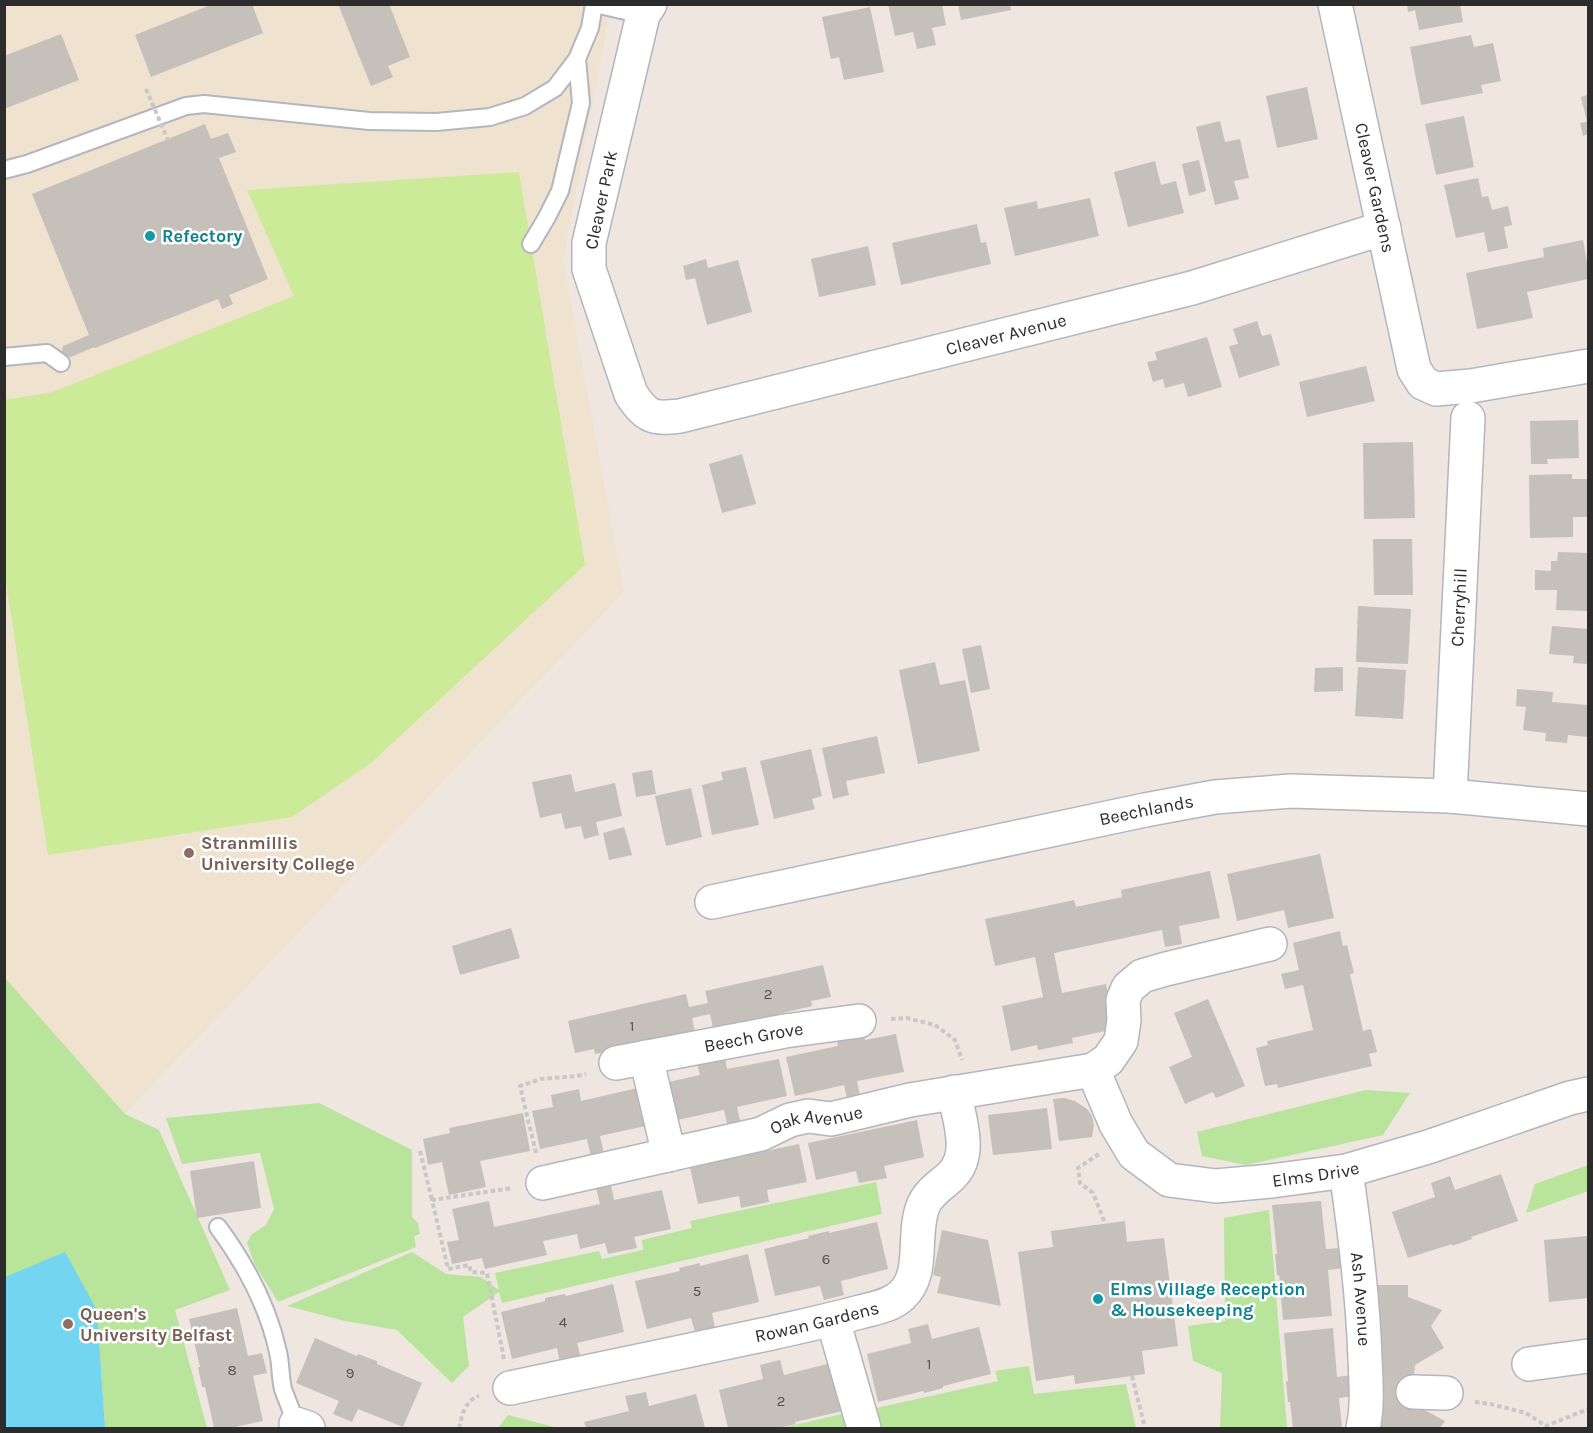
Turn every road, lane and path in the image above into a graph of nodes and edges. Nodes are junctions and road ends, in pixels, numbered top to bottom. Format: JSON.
{"nodes":[{"id":1,"x":595,"y":4,"type":"edge"},
{"id":2,"x":1335,"y":4,"type":"edge"},
{"id":3,"x":646,"y":10,"type":"edge"},
{"id":4,"x":577,"y":59,"type":"junction"},
{"id":5,"x":146,"y":89,"type":"dead end"},
{"id":6,"x":168,"y":140,"type":"dead end"},
{"id":7,"x":4,"y":170,"type":"edge"},
{"id":8,"x":1384,"y":228,"type":"junction"},
{"id":9,"x":531,"y":244,"type":"dead end"},
{"id":10,"x":4,"y":357,"type":"edge"},
{"id":11,"x":61,"y":363,"type":"dead end"},
{"id":12,"x":1588,"y":366,"type":"edge"},
{"id":13,"x":631,"y":394,"type":"joint"},
{"id":14,"x":1468,"y":418,"type":"dead end"},
{"id":15,"x":1450,"y":796,"type":"junction"},
{"id":16,"x":1588,"y":809,"type":"edge"},
{"id":17,"x":712,"y":902,"type":"dead end"},
{"id":18,"x":1270,"y":944,"type":"dead end"},
{"id":19,"x":859,"y":1021,"type":"joint"},
{"id":20,"x":631,"y":1060,"type":"junction"},
{"id":21,"x":1093,"y":1070,"type":"junction"},
{"id":22,"x":963,"y":1091,"type":"junction"},
{"id":23,"x":1588,"y":1094,"type":"edge"},
{"id":24,"x":1125,"y":1138,"type":"junction"},
{"id":25,"x":420,"y":1151,"type":"dead end"},
{"id":26,"x":669,"y":1155,"type":"junction"},
{"id":27,"x":1346,"y":1171,"type":"junction"},
{"id":28,"x":543,"y":1183,"type":"junction"},
{"id":29,"x":432,"y":1200,"type":"junction"},
{"id":30,"x":1105,"y":1223,"type":"dead end"},
{"id":31,"x":218,"y":1227,"type":"dead end"},
{"id":32,"x":833,"y":1320,"type":"junction"},
{"id":33,"x":1588,"y":1356,"type":"edge"},
{"id":34,"x":1529,"y":1364,"type":"dead end"},
{"id":35,"x":1132,"y":1376,"type":"dead end"},
{"id":36,"x":510,"y":1388,"type":"joint"},
{"id":37,"x":1413,"y":1392,"type":"tunnel mouth"},
{"id":38,"x":1446,"y":1393,"type":"joint"},
{"id":39,"x":1588,"y":1409,"type":"edge"},
{"id":40,"x":463,"y":1410,"type":"dead end"},
{"id":41,"x":302,"y":1426,"type":"edge"},
{"id":42,"x":1547,"y":1427,"type":"edge"},
{"id":43,"x":459,"y":1428,"type":"edge"},
{"id":44,"x":864,"y":1428,"type":"edge"},
{"id":45,"x":1145,"y":1428,"type":"edge"},
{"id":46,"x":1364,"y":1428,"type":"edge"}],
"edges":[{"from":1,"to":3,"type":"lane"},
{"from":1,"to":4,"type":"lane"},
{"from":2,"to":8,"type":"street","name":"Cleaver Gardens"},
{"from":3,"to":13,"type":"street","name":"Cleaver Park"},
{"from":4,"to":7,"type":"lane"},
{"from":4,"to":9,"type":"lane"},
{"from":5,"to":6,"type":"path","bridge":true},
{"from":8,"to":12,"type":"street","name":"Cleaver Gardens"},
{"from":8,"to":13,"type":"street","name":"Cleaver Avenue"},
{"from":10,"to":11,"type":"lane"},
{"from":14,"to":15,"type":"street","name":"Cherryhill"},
{"from":15,"to":16,"type":"street","name":"Beechlands"},
{"from":15,"to":17,"type":"street","name":"Beechlands"},
{"from":18,"to":21,"type":"street"},
{"from":19,"to":20,"type":"street","name":"Beech Grove"},
{"from":19,"to":22,"type":"path"},
{"from":20,"to":26,"type":"street"},
{"from":20,"to":28,"type":"path"},
{"from":21,"to":22,"type":"street","name":"Oak Avenue"},
{"from":21,"to":24,"type":"street","name":"Elms Drive"},
{"from":22,"to":26,"type":"street","name":"Oak Avenue"},
{"from":22,"to":32,"type":"street","name":"Rowan Gardens"},
{"from":23,"to":27,"type":"street","name":"Elms Drive"},
{"from":24,"to":27,"type":"street","name":"Elms Drive"},
{"from":24,"to":30,"type":"path"},
{"from":25,"to":29,"type":"path"},
{"from":26,"to":28,"type":"street","name":"Oak Avenue"},
{"from":27,"to":46,"type":"street","name":"Ash Avenue"},
{"from":28,"to":29,"type":"path"},
{"from":29,"to":36,"type":"path"},
{"from":31,"to":41,"type":"lane"},
{"from":32,"to":36,"type":"street","name":"Rowan Gardens"},
{"from":32,"to":44,"type":"street"},
{"from":33,"to":34,"type":"street"},
{"from":35,"to":45,"type":"path"},
{"from":37,"to":38,"type":"street"},
{"from":38,"to":42,"type":"path"},
{"from":39,"to":42,"type":"path"},
{"from":40,"to":43,"type":"path"}]}
